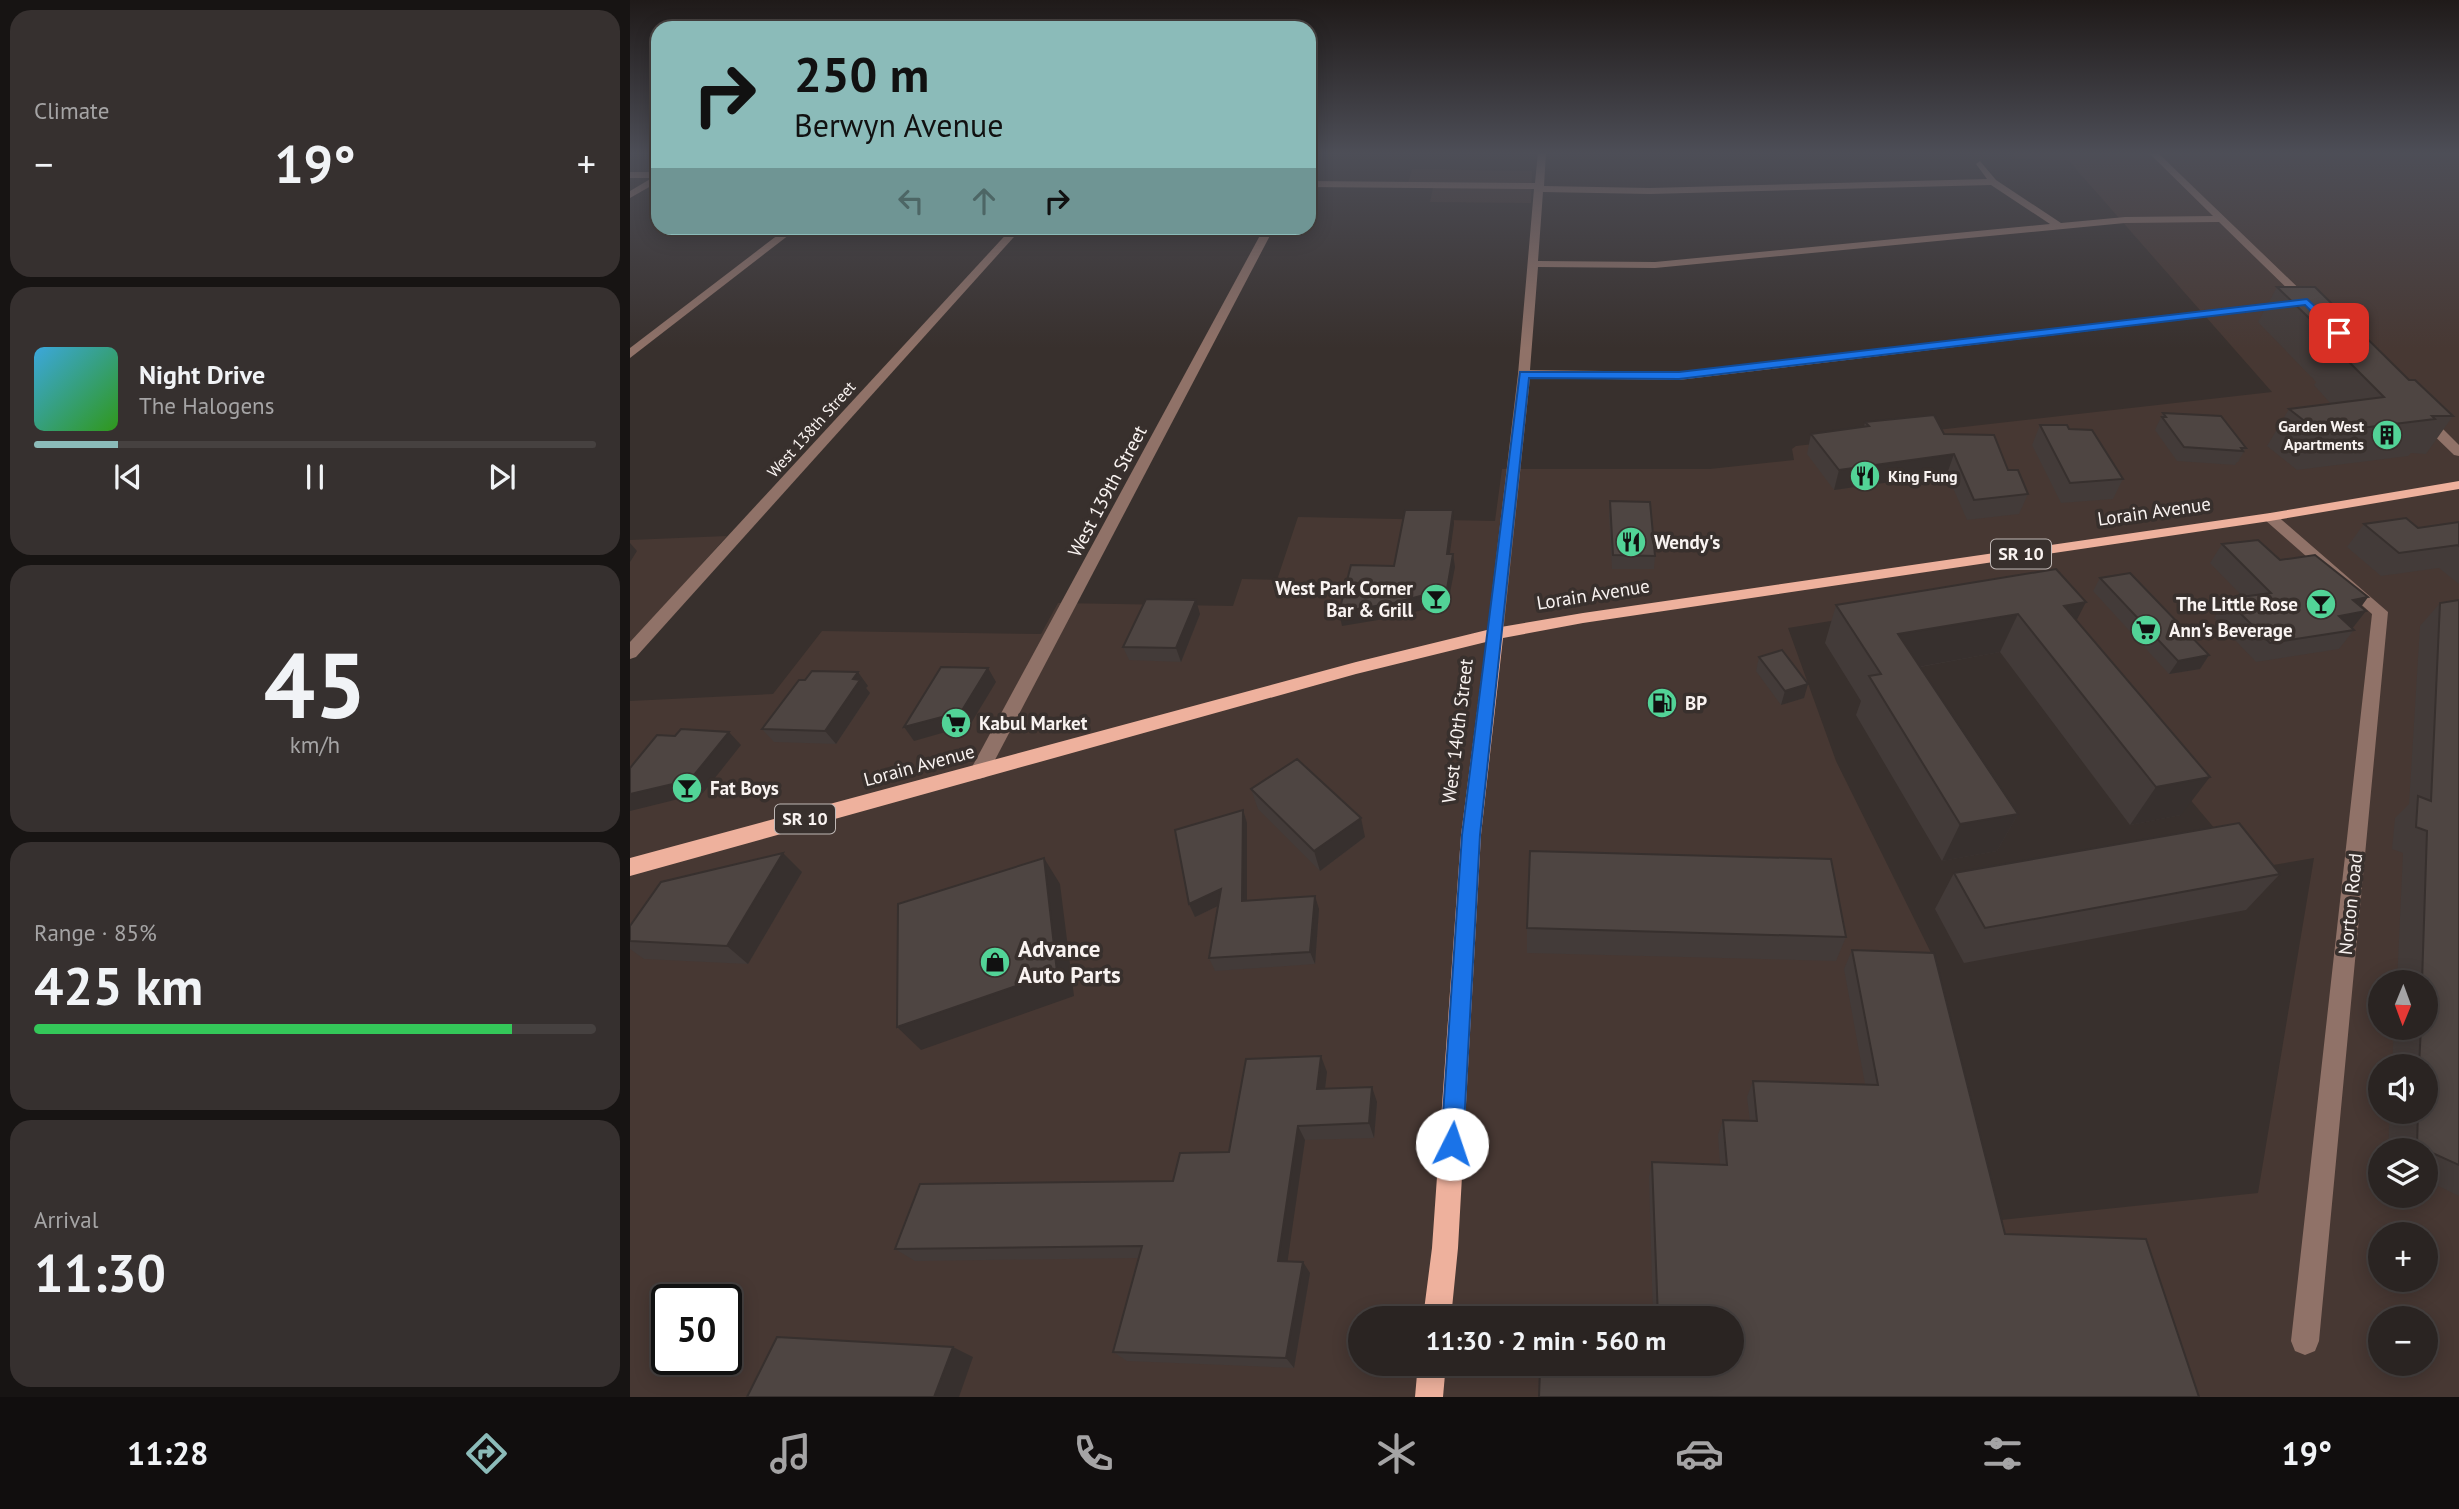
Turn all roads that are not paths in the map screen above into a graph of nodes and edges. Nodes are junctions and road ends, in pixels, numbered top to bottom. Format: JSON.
{"nodes":[{"id":1,"x":1536,"y":217,"type":"edge"},
{"id":2,"x":2046,"y":217,"type":"edge"},
{"id":3,"x":2222,"y":219,"type":"joint"},
{"id":4,"x":2059,"y":226,"type":"junction"},
{"id":5,"x":784,"y":235,"type":"edge"},
{"id":6,"x":1011,"y":235,"type":"edge"},
{"id":7,"x":1265,"y":235,"type":"edge"},
{"id":8,"x":1532,"y":264,"type":"junction"},
{"id":9,"x":630,"y":354,"type":"edge"},
{"id":10,"x":1524,"y":374,"type":"junction"},
{"id":11,"x":2413,"y":406,"type":"edge"},
{"id":12,"x":2459,"y":452,"type":"edge"},
{"id":13,"x":2459,"y":485,"type":"edge"},
{"id":14,"x":2270,"y":517,"type":"junction"},
{"id":15,"x":1495,"y":634,"type":"junction"},
{"id":16,"x":630,"y":653,"type":"edge"},
{"id":17,"x":979,"y":772,"type":"junction"},
{"id":18,"x":630,"y":867,"type":"edge"},
{"id":19,"x":1438,"y":1306,"type":"edge"},
{"id":20,"x":2305,"y":1340,"type":"dead end"},
{"id":21,"x":1431,"y":1376,"type":"edge"},
{"id":22,"x":1429,"y":1397,"type":"edge"}],
"edges":[{"from":1,"to":8,"type":"street","name":"West 140th Street"},
{"from":2,"to":4,"type":"street"},
{"from":3,"to":4,"type":"street"},
{"from":3,"to":10,"type":"street"},
{"from":4,"to":8,"type":"street"},
{"from":5,"to":9,"type":"street"},
{"from":6,"to":16,"type":"street","name":"West 138th Street"},
{"from":7,"to":17,"type":"street","name":"West 139th Street"},
{"from":8,"to":10,"type":"street","name":"West 140th Street"},
{"from":10,"to":15,"type":"street","name":"West 140th Street"},
{"from":11,"to":12,"type":"street"},
{"from":13,"to":14,"type":"main road","name":"Lorain Avenue","number":"SR 10"},
{"from":14,"to":15,"type":"main road","name":"Lorain Avenue","number":"SR 10"},
{"from":14,"to":20,"type":"street","name":"Norton Road"},
{"from":15,"to":17,"type":"main road","name":"Lorain Avenue","number":"SR 10"},
{"from":15,"to":19,"type":"main road","name":"West 140th Street"},
{"from":17,"to":18,"type":"main road","name":"Lorain Avenue","number":"SR 10"},
{"from":21,"to":22,"type":"main road"}]}
